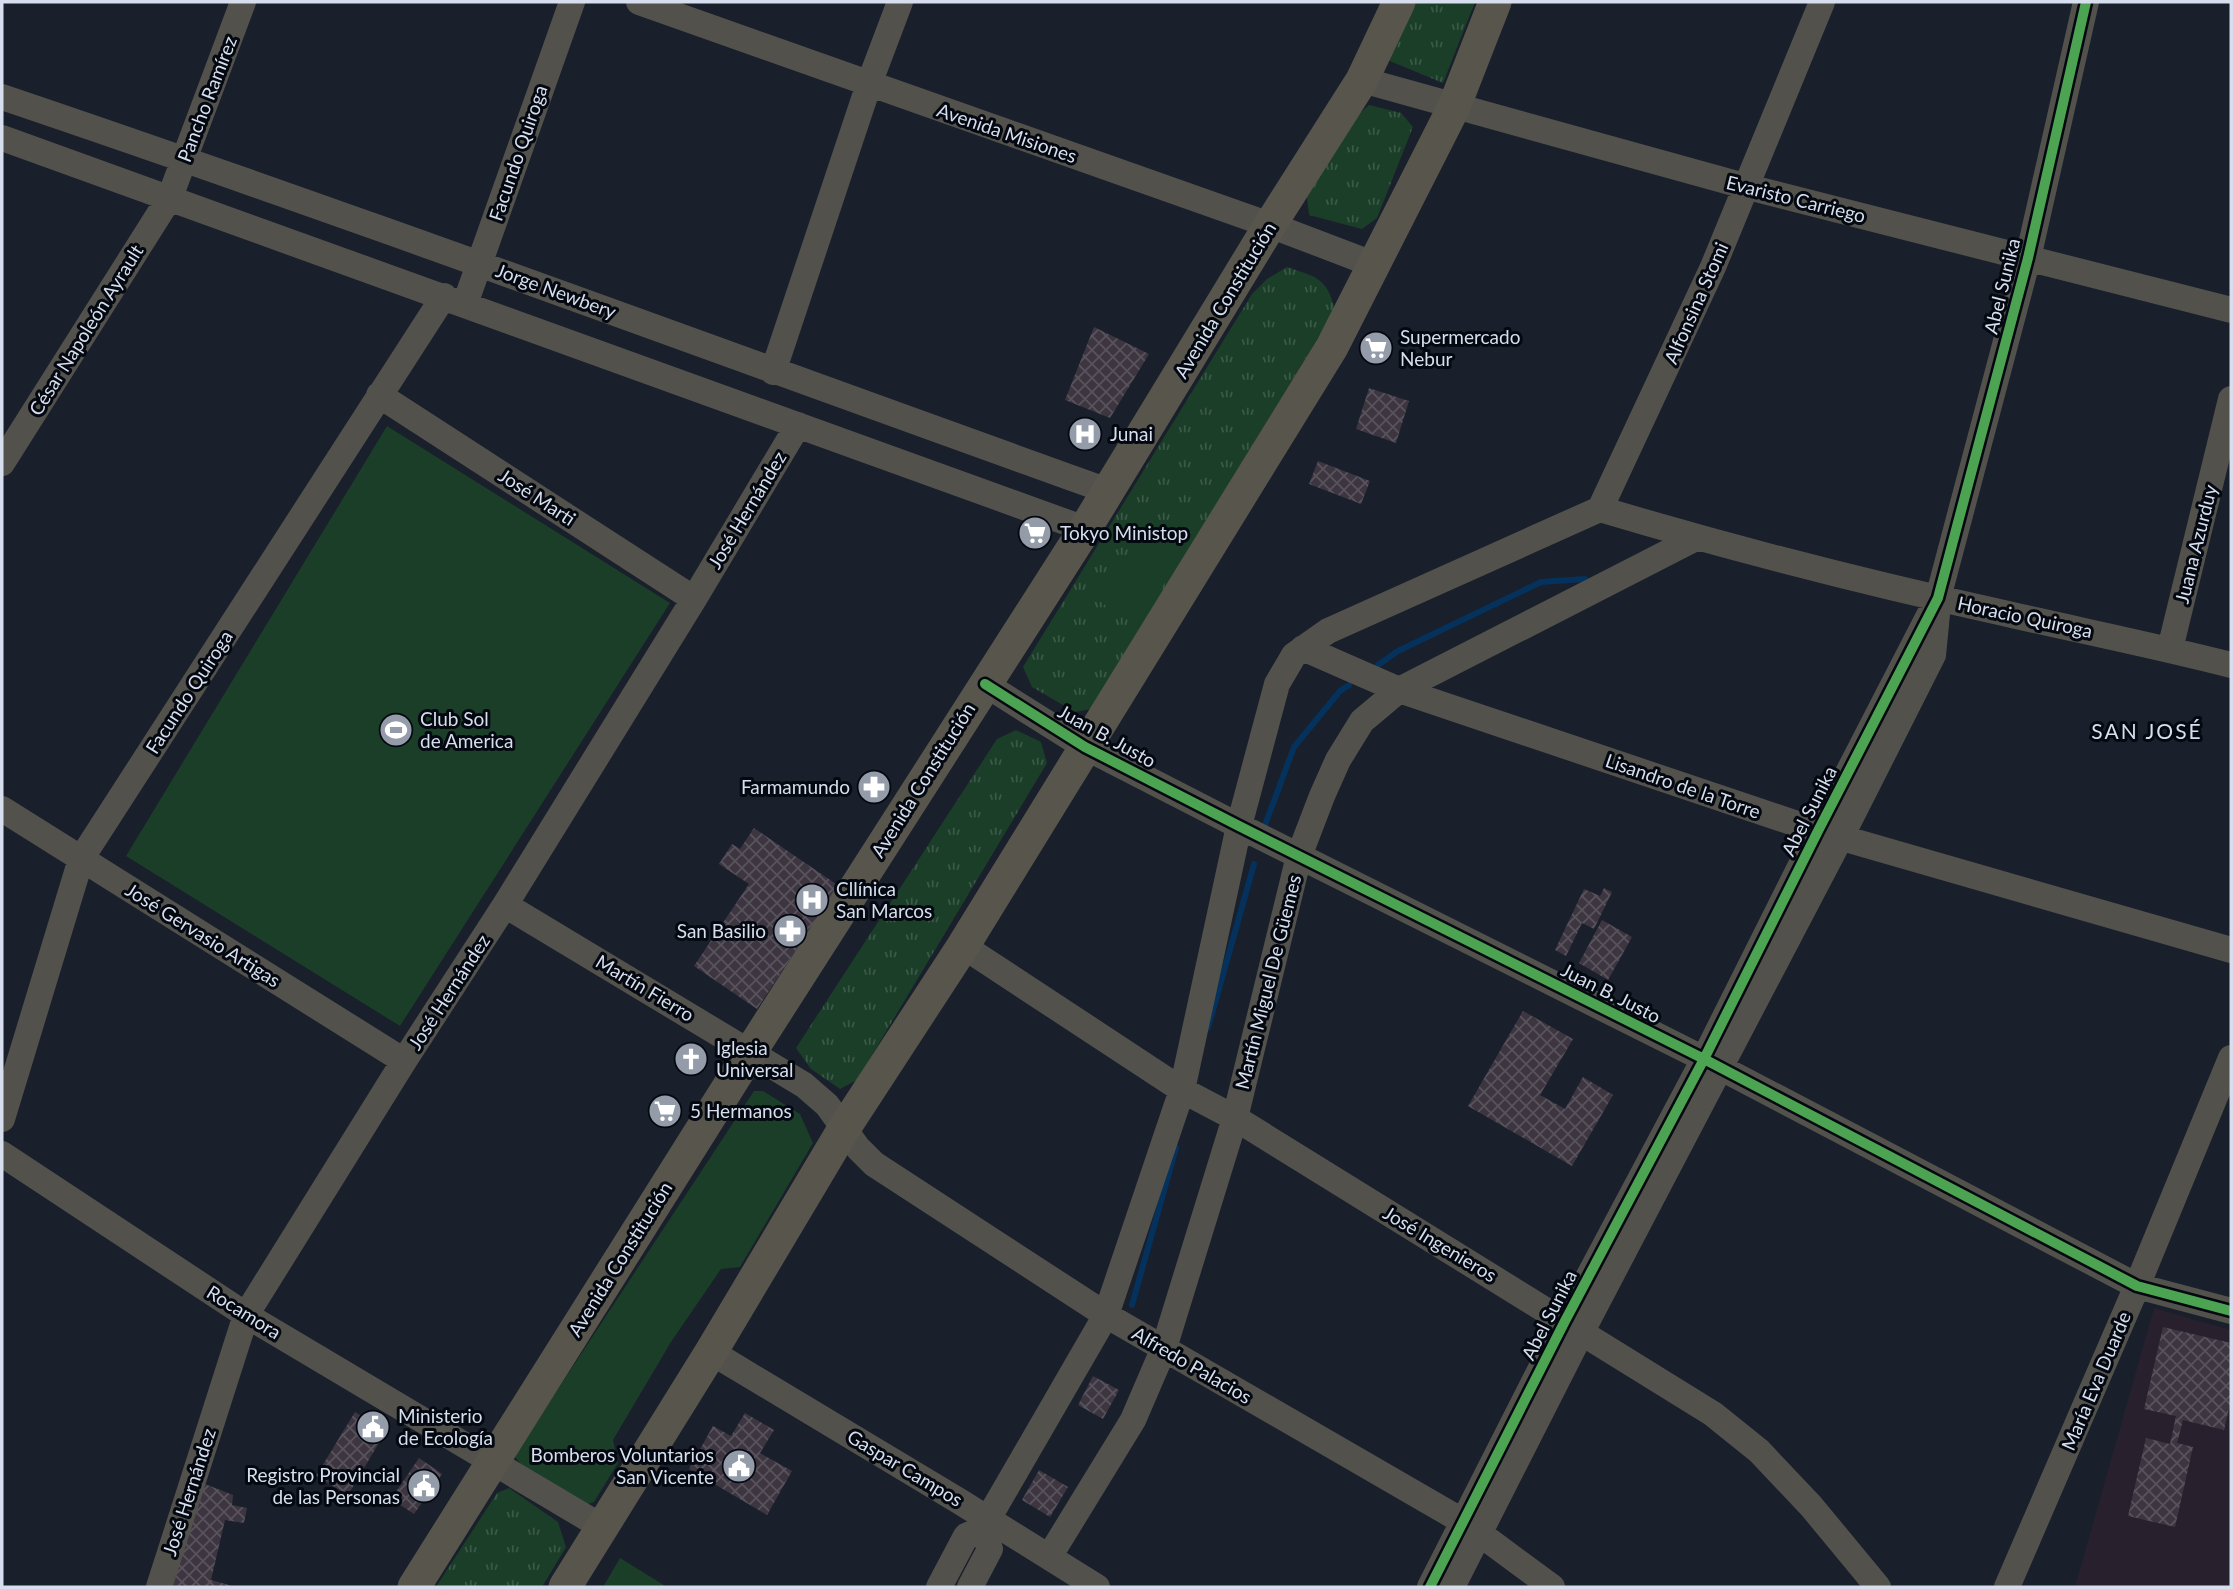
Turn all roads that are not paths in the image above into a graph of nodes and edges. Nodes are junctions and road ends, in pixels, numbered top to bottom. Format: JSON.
{"nodes":[{"id":1,"x":243,"y":2,"type":"edge"},
{"id":2,"x":572,"y":2,"type":"edge"},
{"id":3,"x":639,"y":2,"type":"edge"},
{"id":4,"x":900,"y":2,"type":"edge"},
{"id":5,"x":1399,"y":2,"type":"edge"},
{"id":6,"x":1495,"y":2,"type":"edge"},
{"id":7,"x":1822,"y":2,"type":"edge"},
{"id":8,"x":2086,"y":2,"type":"edge"},
{"id":9,"x":1362,"y":80,"type":"junction"},
{"id":10,"x":869,"y":85,"type":"junction"},
{"id":11,"x":2,"y":96,"type":"edge"},
{"id":12,"x":1454,"y":107,"type":"junction"},
{"id":13,"x":2,"y":138,"type":"edge"},
{"id":14,"x":184,"y":159,"type":"junction"},
{"id":15,"x":1748,"y":187,"type":"junction"},
{"id":16,"x":170,"y":197,"type":"junction"},
{"id":17,"x":1270,"y":225,"type":"junction"},
{"id":18,"x":2028,"y":258,"type":"junction"},
{"id":19,"x":479,"y":263,"type":"junction"},
{"id":20,"x":1375,"y":265,"type":"junction"},
{"id":21,"x":454,"y":300,"type":"junction"},
{"id":22,"x":2231,"y":310,"type":"edge"},
{"id":23,"x":773,"y":372,"type":"junction"},
{"id":24,"x":379,"y":395,"type":"junction"},
{"id":25,"x":2231,"y":399,"type":"edge"},
{"id":26,"x":798,"y":425,"type":"junction"},
{"id":27,"x":2,"y":463,"type":"edge"},
{"id":28,"x":1108,"y":491,"type":"junction"},
{"id":29,"x":1600,"y":509,"type":"junction"},
{"id":30,"x":1084,"y":529,"type":"junction"},
{"id":31,"x":1696,"y":538,"type":"junction"},
{"id":32,"x":1938,"y":598,"type":"junction"},
{"id":33,"x":694,"y":599,"type":"junction"},
{"id":34,"x":1303,"y":648,"type":"junction"},
{"id":35,"x":2170,"y":649,"type":"junction"},
{"id":36,"x":2231,"y":665,"type":"edge"},
{"id":37,"x":985,"y":684,"type":"junction"},
{"id":38,"x":1399,"y":690,"type":"junction"},
{"id":39,"x":1085,"y":747,"type":"junction"},
{"id":40,"x":2,"y":809,"type":"edge"},
{"id":41,"x":1239,"y":826,"type":"junction"},
{"id":42,"x":1829,"y":834,"type":"junction"},
{"id":43,"x":1299,"y":856,"type":"junction"},
{"id":44,"x":81,"y":859,"type":"junction"},
{"id":45,"x":505,"y":905,"type":"junction"},
{"id":46,"x":963,"y":946,"type":"junction"},
{"id":47,"x":2231,"y":950,"type":"edge"},
{"id":48,"x":751,"y":1051,"type":"junction"},
{"id":49,"x":2231,"y":1058,"type":"edge"},
{"id":50,"x":404,"y":1060,"type":"junction"},
{"id":51,"x":1712,"y":1063,"type":"junction"},
{"id":52,"x":1182,"y":1090,"type":"junction"},
{"id":53,"x":1235,"y":1118,"type":"junction"},
{"id":54,"x":2,"y":1119,"type":"edge"},
{"id":55,"x":845,"y":1128,"type":"junction"},
{"id":56,"x":2,"y":1154,"type":"edge"},
{"id":57,"x":2137,"y":1286,"type":"junction"},
{"id":58,"x":2231,"y":1311,"type":"edge"},
{"id":59,"x":246,"y":1315,"type":"junction"},
{"id":60,"x":1106,"y":1315,"type":"junction"},
{"id":61,"x":1574,"y":1326,"type":"junction"},
{"id":62,"x":1164,"y":1348,"type":"junction"},
{"id":63,"x":710,"y":1352,"type":"junction"},
{"id":64,"x":492,"y":1461,"type":"junction"},
{"id":65,"x":985,"y":1524,"type":"junction"},
{"id":66,"x":602,"y":1527,"type":"junction"},
{"id":67,"x":1472,"y":1528,"type":"junction"},
{"id":68,"x":1049,"y":1557,"type":"junction"},
{"id":69,"x":159,"y":1587,"type":"edge"},
{"id":70,"x":414,"y":1587,"type":"edge"},
{"id":71,"x":565,"y":1587,"type":"edge"},
{"id":72,"x":939,"y":1587,"type":"edge"},
{"id":73,"x":970,"y":1587,"type":"edge"},
{"id":74,"x":1097,"y":1587,"type":"edge"},
{"id":75,"x":1430,"y":1587,"type":"edge"},
{"id":76,"x":1452,"y":1587,"type":"edge"},
{"id":77,"x":1552,"y":1587,"type":"edge"},
{"id":78,"x":1878,"y":1587,"type":"edge"},
{"id":79,"x":2007,"y":1587,"type":"edge"}],
"edges":[{"from":1,"to":14,"type":"street","name":"Pancho Ramírez"},
{"from":2,"to":19,"type":"street","name":"Facundo Quiroga"},
{"from":3,"to":10,"type":"street","name":"Avenida Misiones"},
{"from":4,"to":10,"type":"street"},
{"from":5,"to":9,"type":"main road","name":"Avenida Constitución"},
{"from":6,"to":12,"type":"main road"},
{"from":7,"to":15,"type":"street","name":"Alfonsina Stomi"},
{"from":8,"to":18,"type":"street","name":"Abel Sunika"},
{"from":9,"to":12,"type":"street","name":"Evaristo Carriego"},
{"from":9,"to":17,"type":"main road","name":"Avenida Constitución"},
{"from":10,"to":17,"type":"street","name":"Avenida Misiones"},
{"from":10,"to":23,"type":"street"},
{"from":11,"to":14,"type":"street","name":"Jorge Newbery"},
{"from":12,"to":15,"type":"street","name":"Evaristo Carriego"},
{"from":12,"to":20,"type":"main road"},
{"from":13,"to":16,"type":"street"},
{"from":14,"to":16,"type":"street","name":"Pancho Ramírez"},
{"from":14,"to":19,"type":"street","name":"Jorge Newbery"},
{"from":15,"to":18,"type":"street","name":"Evaristo Carriego"},
{"from":15,"to":29,"type":"street","name":"Alfonsina Stomi"},
{"from":16,"to":21,"type":"street"},
{"from":16,"to":27,"type":"street","name":"César Napoleón Ayrault"},
{"from":17,"to":20,"type":"street","name":"Avenida Misiones"},
{"from":17,"to":28,"type":"main road","name":"Avenida Constitución"},
{"from":18,"to":22,"type":"street","name":"Evaristo Carriego"},
{"from":18,"to":32,"type":"street","name":"Abel Sunika"},
{"from":19,"to":21,"type":"street","name":"Facundo Quiroga"},
{"from":19,"to":23,"type":"street","name":"Jorge Newbery"},
{"from":20,"to":39,"type":"main road"},
{"from":21,"to":24,"type":"street","name":"Facundo Quiroga"},
{"from":21,"to":26,"type":"street"},
{"from":23,"to":28,"type":"street","name":"Jorge Newbery"},
{"from":24,"to":33,"type":"street","name":"José Marti"},
{"from":24,"to":44,"type":"street","name":"Facundo Quiroga"},
{"from":25,"to":35,"type":"street","name":"Juana Azurduy"},
{"from":26,"to":30,"type":"street"},
{"from":26,"to":33,"type":"street","name":"José Hernández"},
{"from":28,"to":30,"type":"main road","name":"Avenida Constitución"},
{"from":29,"to":31,"type":"street"},
{"from":29,"to":34,"type":"street"},
{"from":30,"to":37,"type":"main road","name":"Avenida Constitución"},
{"from":31,"to":32,"type":"street","name":"Horacio Quiroga"},
{"from":31,"to":38,"type":"street","name":"Martín Miguel De Güemes"},
{"from":32,"to":35,"type":"street","name":"Horacio Quiroga"},
{"from":32,"to":42,"type":"street","name":"Abel Sunika"},
{"from":33,"to":45,"type":"street","name":"José Hernández"},
{"from":34,"to":38,"type":"street","name":"Lisandro de la Torre"},
{"from":34,"to":41,"type":"street"},
{"from":35,"to":36,"type":"street","name":"Horacio Quiroga"},
{"from":37,"to":39,"type":"street","name":"Juan B. Justo"},
{"from":37,"to":48,"type":"main road","name":"Avenida Constitución"},
{"from":38,"to":42,"type":"street","name":"Lisandro de la Torre"},
{"from":38,"to":43,"type":"street","name":"Martín Miguel De Güemes"},
{"from":39,"to":41,"type":"street","name":"Juan B. Justo"},
{"from":39,"to":46,"type":"main road"},
{"from":40,"to":44,"type":"street","name":"José Gervasio Artigas"},
{"from":41,"to":43,"type":"street","name":"Juan B. Justo"},
{"from":41,"to":52,"type":"street"},
{"from":42,"to":47,"type":"street","name":"Lisandro de la Torre"},
{"from":42,"to":51,"type":"street","name":"Abel Sunika"},
{"from":43,"to":51,"type":"street","name":"Juan B. Justo"},
{"from":43,"to":53,"type":"street","name":"Martín Miguel De Güemes"},
{"from":44,"to":50,"type":"street","name":"José Gervasio Artigas"},
{"from":44,"to":54,"type":"street","name":"Facundo Quiroga"},
{"from":45,"to":48,"type":"street","name":"Martín Fierro"},
{"from":45,"to":50,"type":"street","name":"José Hernández"},
{"from":46,"to":52,"type":"street","name":"José Ingenieros"},
{"from":46,"to":55,"type":"main road"},
{"from":48,"to":55,"type":"street","name":"Martín Fierro"},
{"from":48,"to":64,"type":"main road","name":"Avenida Constitución"},
{"from":49,"to":57,"type":"street","name":"María Eva Duarde"},
{"from":50,"to":59,"type":"street","name":"José Hernández"},
{"from":51,"to":57,"type":"street","name":"Juan B. Justo"},
{"from":51,"to":61,"type":"street","name":"Abel Sunika"},
{"from":52,"to":53,"type":"street","name":"José Ingenieros"},
{"from":52,"to":60,"type":"street"},
{"from":53,"to":61,"type":"street","name":"José Ingenieros"},
{"from":53,"to":62,"type":"street","name":"Martín Miguel De Güemes"},
{"from":55,"to":60,"type":"street","name":"Alfredo Palacios"},
{"from":55,"to":63,"type":"main road"},
{"from":56,"to":59,"type":"street","name":"Rocamora"},
{"from":57,"to":58,"type":"street","name":"Juan B. Justo"},
{"from":57,"to":79,"type":"street","name":"María Eva Duarde"},
{"from":59,"to":64,"type":"street","name":"Rocamora"},
{"from":59,"to":69,"type":"street","name":"José Hernández"},
{"from":60,"to":62,"type":"street","name":"Alfredo Palacios"},
{"from":60,"to":65,"type":"street"},
{"from":61,"to":67,"type":"street","name":"Abel Sunika"},
{"from":61,"to":78,"type":"street","name":"José Ingenieros"},
{"from":62,"to":67,"type":"street","name":"Alfredo Palacios"},
{"from":62,"to":68,"type":"street","name":"Martín Miguel De Güemes"},
{"from":63,"to":65,"type":"street","name":"Gaspar Campos"},
{"from":63,"to":66,"type":"main road"},
{"from":64,"to":66,"type":"street","name":"Rocamora"},
{"from":64,"to":70,"type":"main road","name":"Avenida Constitución"},
{"from":65,"to":68,"type":"street","name":"Gaspar Campos"},
{"from":65,"to":72,"type":"street"},
{"from":65,"to":73,"type":"street"},
{"from":66,"to":71,"type":"main road"},
{"from":67,"to":75,"type":"street","name":"Abel Sunika"},
{"from":67,"to":76,"type":"street","name":"Abel Sunika"},
{"from":67,"to":77,"type":"street","name":"Alfredo Palacios"},
{"from":68,"to":74,"type":"street","name":"Gaspar Campos"}]}
